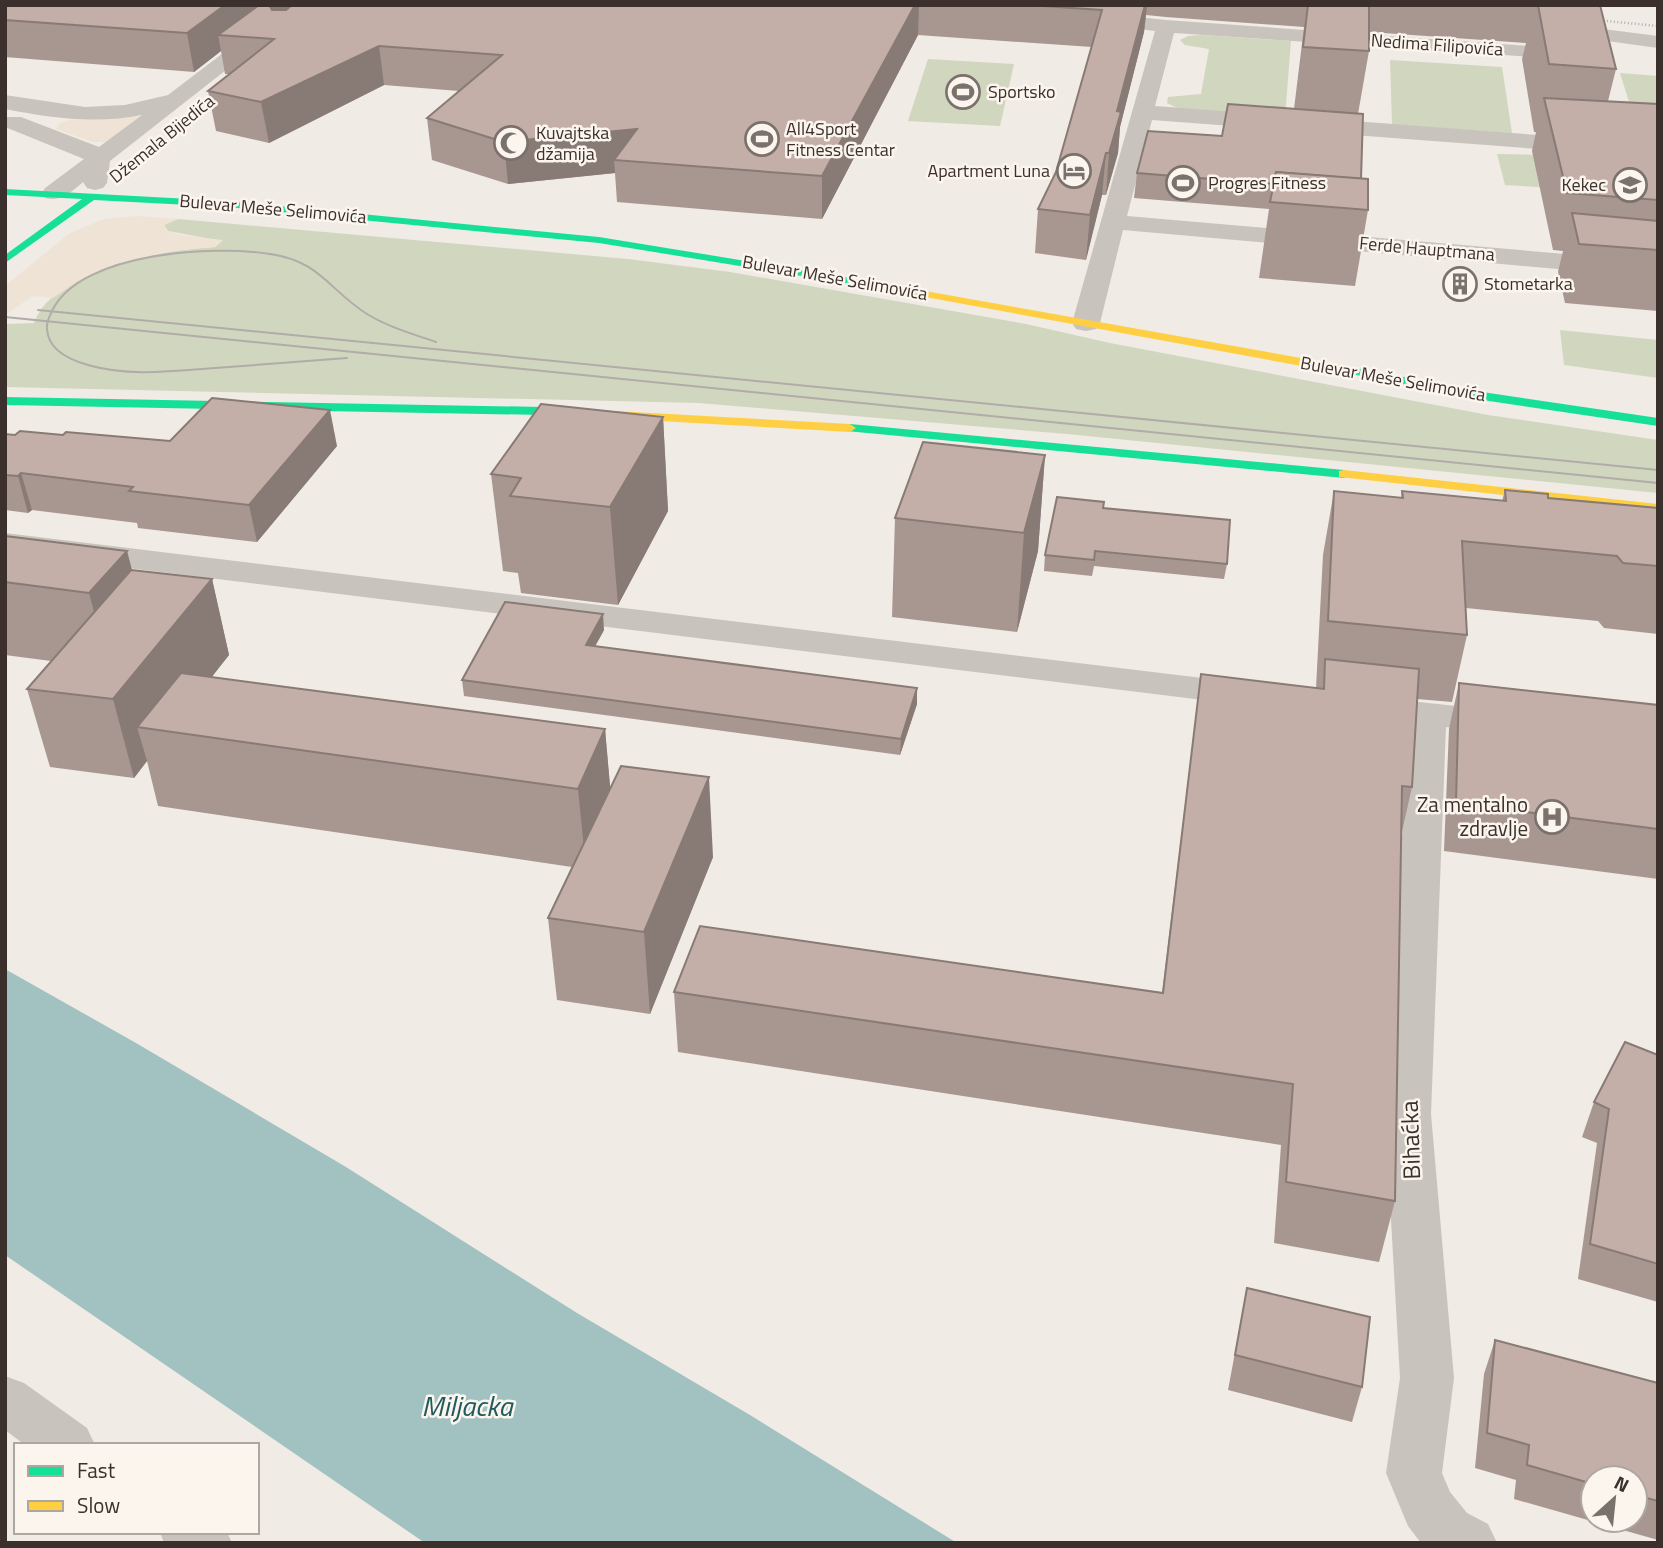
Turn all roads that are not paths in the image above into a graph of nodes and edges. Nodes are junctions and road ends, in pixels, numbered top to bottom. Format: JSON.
{"nodes":[{"id":1,"x":306,"y":13,"type":"edge"},
{"id":2,"x":1071,"y":15,"type":"dead end"},
{"id":3,"x":1166,"y":26,"type":"junction"},
{"id":4,"x":1537,"y":26,"type":"dead end"},
{"id":5,"x":1575,"y":32,"type":"junction"},
{"id":6,"x":1658,"y":41,"type":"edge"},
{"id":7,"x":1596,"y":56,"type":"junction"},
{"id":8,"x":1658,"y":61,"type":"edge"},
{"id":9,"x":182,"y":92,"type":"junction"},
{"id":10,"x":5,"y":102,"type":"edge"},
{"id":11,"x":204,"y":105,"type":"dead end"},
{"id":12,"x":1141,"y":112,"type":"junction"},
{"id":13,"x":5,"y":119,"type":"edge"},
{"id":14,"x":1658,"y":151,"type":"edge"},
{"id":15,"x":99,"y":159,"type":"junction"},
{"id":16,"x":122,"y":172,"type":"dead end"},
{"id":17,"x":5,"y":192,"type":"edge"},
{"id":18,"x":54,"y":194,"type":"junction"},
{"id":19,"x":93,"y":196,"type":"junction"},
{"id":20,"x":33,"y":208,"type":"dead end"},
{"id":21,"x":1112,"y":222,"type":"junction"},
{"id":22,"x":5,"y":260,"type":"edge"},
{"id":23,"x":1658,"y":270,"type":"edge"},
{"id":24,"x":1086,"y":323,"type":"junction"},
{"id":25,"x":5,"y":401,"type":"edge"},
{"id":26,"x":1658,"y":422,"type":"edge"},
{"id":27,"x":1658,"y":508,"type":"edge"},
{"id":28,"x":5,"y":543,"type":"edge"},
{"id":29,"x":1281,"y":698,"type":"edge"},
{"id":30,"x":1335,"y":704,"type":"edge"},
{"id":31,"x":1428,"y":714,"type":"junction"},
{"id":32,"x":1532,"y":725,"type":"edge"},
{"id":33,"x":8,"y":1406,"type":"edge"},
{"id":34,"x":65,"y":1443,"type":"edge"},
{"id":35,"x":1468,"y":1543,"type":"edge"}],
"edges":[{"from":1,"to":9,"type":"street","name":"Džemala Bijedića"},
{"from":1,"to":11,"type":"street","name":"Džemala Bijedića"},
{"from":2,"to":3,"type":"street","name":"Nedima Filipovića"},
{"from":3,"to":7,"type":"street","name":"Nedima Filipovića"},
{"from":3,"to":12,"type":"street"},
{"from":4,"to":5,"type":"street"},
{"from":5,"to":6,"type":"street"},
{"from":5,"to":7,"type":"street"},
{"from":7,"to":8,"type":"street","name":"Nedima Filipovića"},
{"from":9,"to":10,"type":"street","name":"Džemala Bijedića"},
{"from":9,"to":15,"type":"street","name":"Džemala Bijedića"},
{"from":12,"to":14,"type":"street"},
{"from":12,"to":21,"type":"street"},
{"from":13,"to":15,"type":"street","name":"Džemala Bijedića"},
{"from":15,"to":18,"type":"street","name":"Džemala Bijedića"},
{"from":15,"to":19,"type":"street","name":"Džemala Bijedića"},
{"from":16,"to":19,"type":"street","name":"Džemala Bijedića"},
{"from":17,"to":18,"type":"main road","name":"Bulevar Meše Selimovića"},
{"from":18,"to":19,"type":"main road","name":"Bulevar Meše Selimovića"},
{"from":18,"to":20,"type":"main road","name":"Džemala Bijedića"},
{"from":19,"to":22,"type":"main road","name":"Džemala Bijedića"},
{"from":19,"to":24,"type":"main road","name":"Bulevar Meše Selimovića"},
{"from":21,"to":23,"type":"street","name":"Ferde Hauptmana"},
{"from":21,"to":24,"type":"street"},
{"from":24,"to":26,"type":"main road","name":"Bulevar Meše Selimovića"},
{"from":25,"to":27,"type":"main road"},
{"from":28,"to":29,"type":"street"},
{"from":30,"to":31,"type":"street"},
{"from":31,"to":32,"type":"street"},
{"from":31,"to":35,"type":"street","name":"Bihaćka"},
{"from":33,"to":34,"type":"street"}]}
